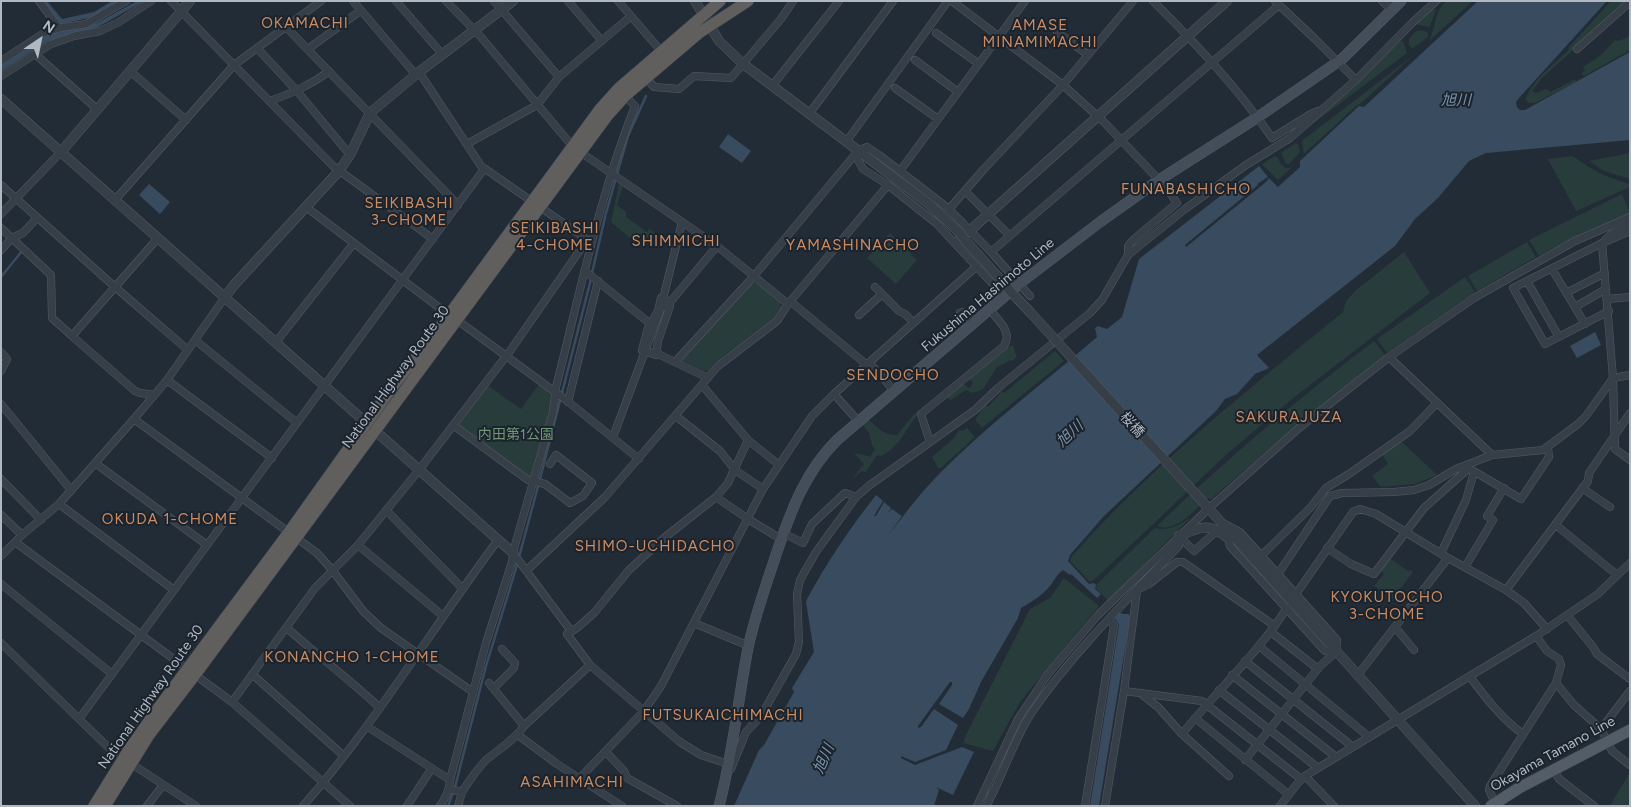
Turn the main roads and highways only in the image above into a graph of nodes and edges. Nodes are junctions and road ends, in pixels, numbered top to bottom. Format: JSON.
{"nodes":[{"id":1,"x":720,"y":1,"type":"edge"},
{"id":2,"x":748,"y":1,"type":"edge"},
{"id":3,"x":1401,"y":1,"type":"edge"},
{"id":4,"x":576,"y":150,"type":"junction"},
{"id":5,"x":1630,"y":730,"type":"edge"},
{"id":6,"x":126,"y":762,"type":"junction"},
{"id":7,"x":1493,"y":804,"type":"edge"},
{"id":8,"x":94,"y":806,"type":"edge"},
{"id":9,"x":105,"y":806,"type":"edge"},
{"id":10,"x":719,"y":806,"type":"edge"}],
"edges":[{"from":1,"to":4,"type":"highway","name":"National Highway Route 30"},
{"from":2,"to":4,"type":"highway","name":"National Highway Route 30"},
{"from":3,"to":10,"type":"main road","name":"Fukushima Hashimoto Line"},
{"from":4,"to":6,"type":"highway","name":"National Highway Route 30"},
{"from":5,"to":7,"type":"main road","name":"Okayama Tamano Line"},
{"from":6,"to":8,"type":"highway","name":"National Highway Route 30"},
{"from":6,"to":9,"type":"highway","name":"National Highway Route 30"}]}
